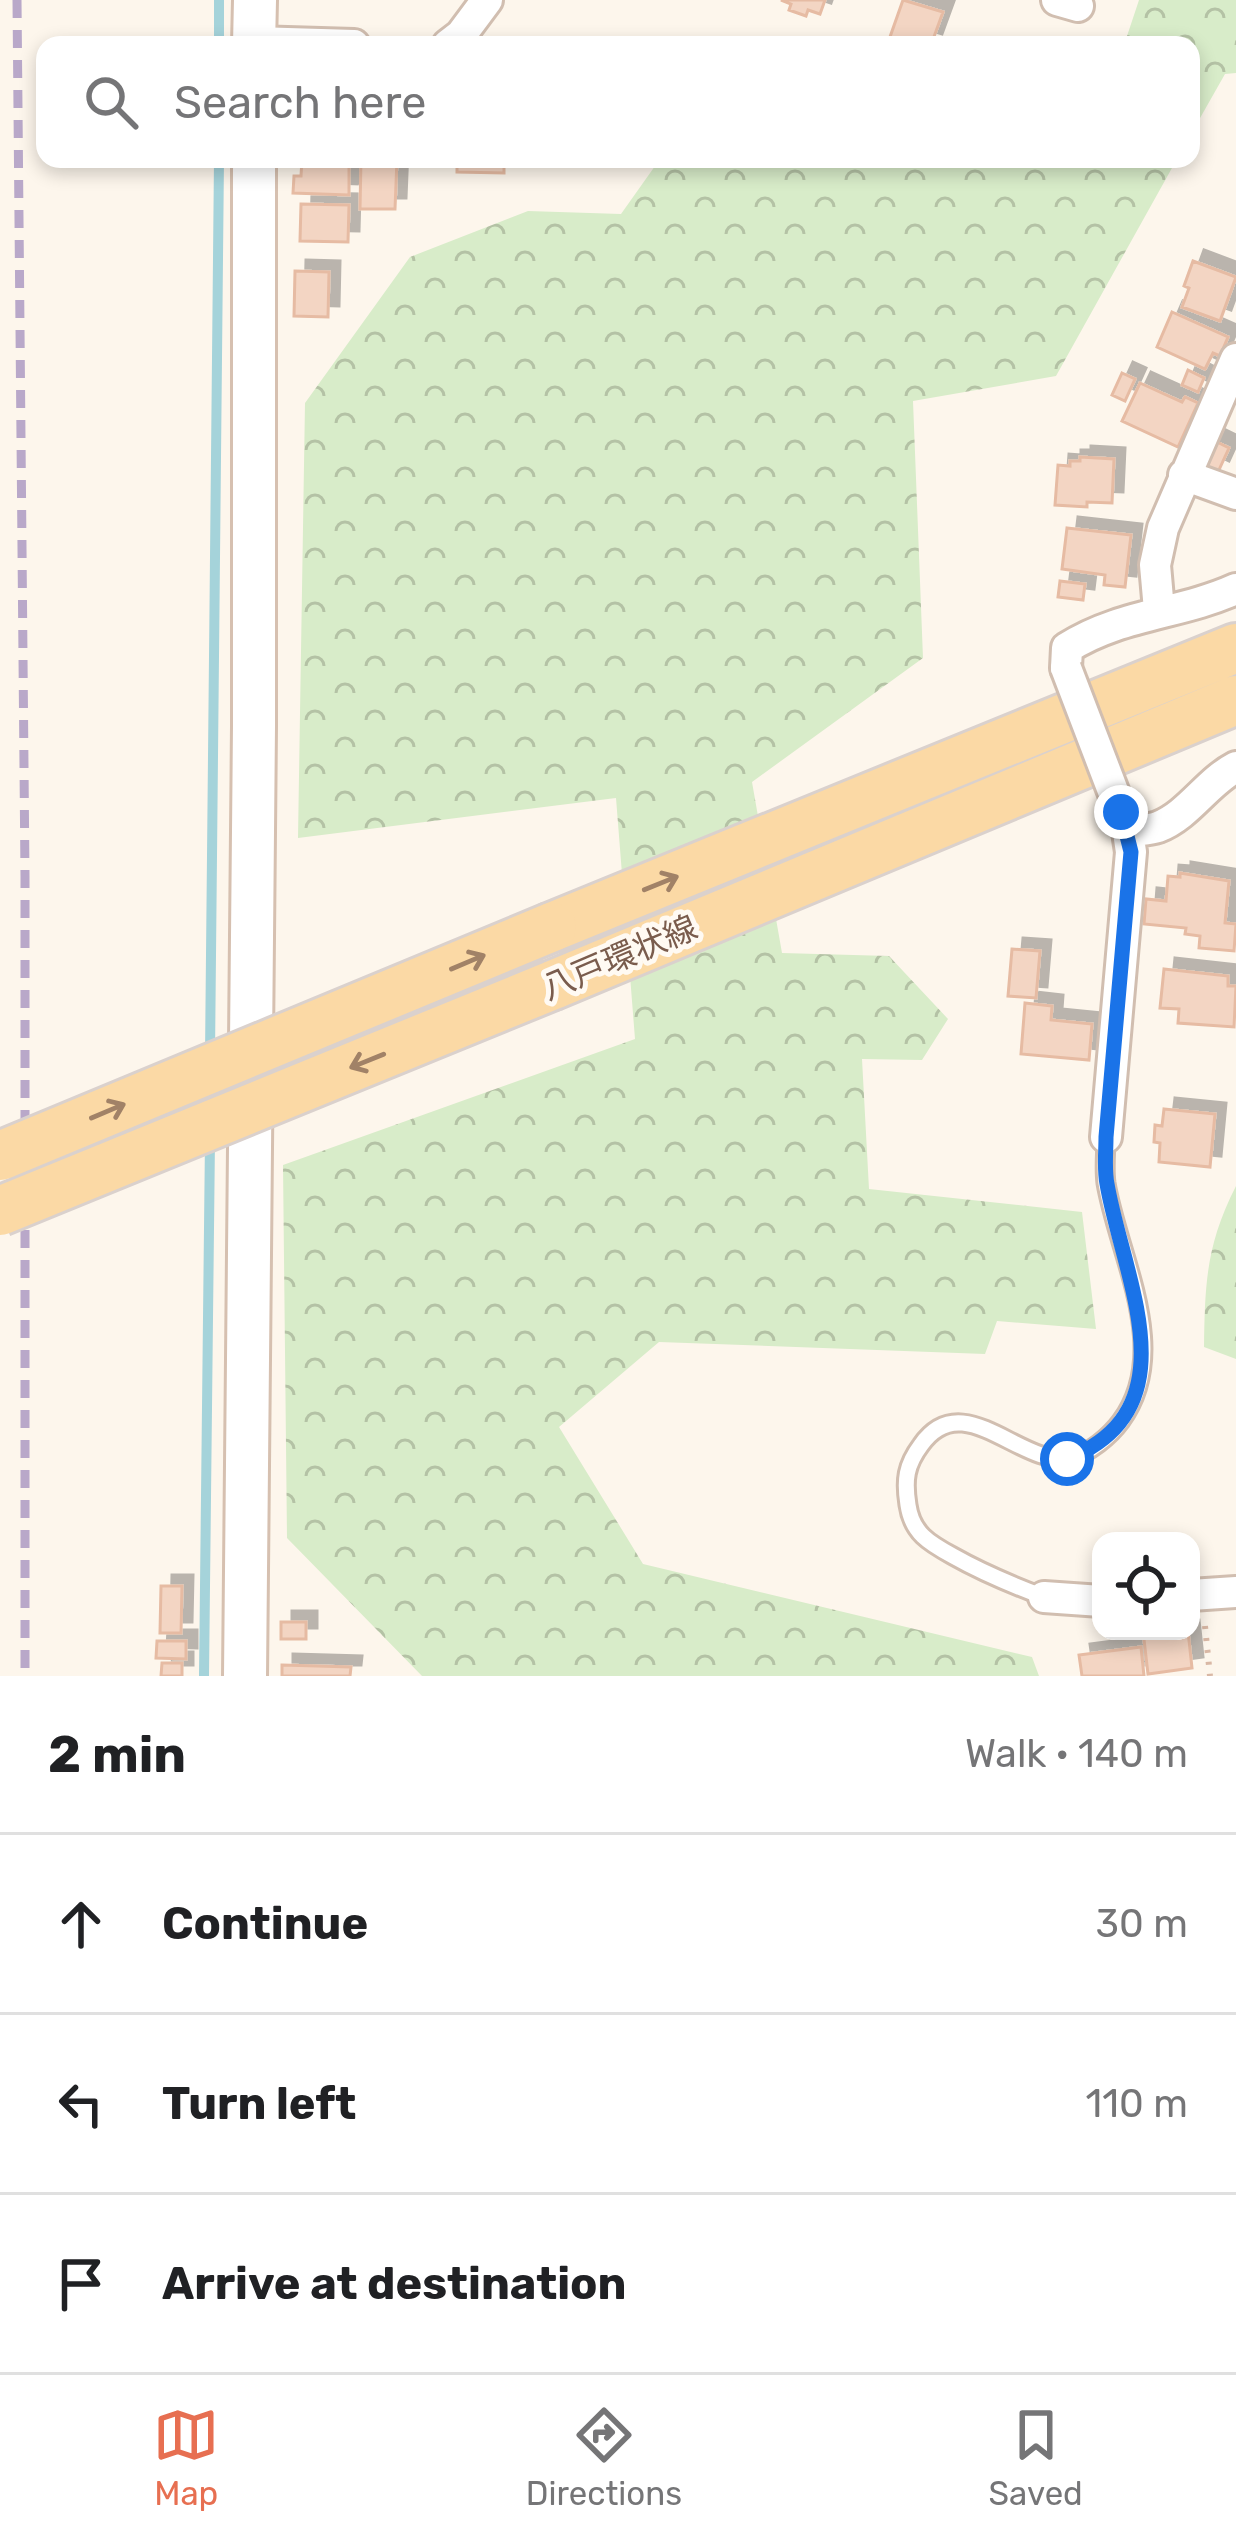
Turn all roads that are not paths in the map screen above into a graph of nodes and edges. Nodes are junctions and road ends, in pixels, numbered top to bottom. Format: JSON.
{"nodes":[{"id":1,"x":487,"y":0,"type":"edge"},
{"id":2,"x":254,"y":29,"type":"edge"},
{"id":3,"x":298,"y":36,"type":"edge"},
{"id":4,"x":460,"y":36,"type":"edge"},
{"id":5,"x":254,"y":168,"type":"edge"},
{"id":6,"x":1236,"y":359,"type":"edge"},
{"id":7,"x":1184,"y":475,"type":"junction"},
{"id":8,"x":1236,"y":494,"type":"edge"},
{"id":9,"x":1236,"y":589,"type":"edge"},
{"id":10,"x":1159,"y":610,"type":"junction"},
{"id":11,"x":1236,"y":624,"type":"edge"},
{"id":12,"x":1236,"y":648,"type":"edge"},
{"id":13,"x":1236,"y":700,"type":"edge"},
{"id":14,"x":1236,"y":736,"type":"edge"},
{"id":15,"x":1236,"y":767,"type":"edge"},
{"id":16,"x":1125,"y":822,"type":"junction"},
{"id":17,"x":807,"y":824,"type":"junction"},
{"id":18,"x":759,"y":899,"type":"junction"},
{"id":19,"x":1106,"y":1137,"type":"joint"},
{"id":20,"x":0,"y":1156,"type":"edge"},
{"id":21,"x":0,"y":1210,"type":"edge"},
{"id":22,"x":1236,"y":1592,"type":"edge"},
{"id":23,"x":1200,"y":1595,"type":"edge"},
{"id":24,"x":1045,"y":1597,"type":"joint"},
{"id":25,"x":1092,"y":1600,"type":"edge"},
{"id":26,"x":245,"y":1676,"type":"edge"}],
"edges":[{"from":1,"to":4,"type":"street"},
{"from":2,"to":3,"type":"street"},
{"from":5,"to":26,"type":"street"},
{"from":6,"to":7,"type":"street"},
{"from":7,"to":8,"type":"street"},
{"from":7,"to":10,"type":"street"},
{"from":9,"to":10,"type":"street"},
{"from":10,"to":16,"type":"street","bridge":true},
{"from":11,"to":17,"type":"main road"},
{"from":12,"to":17,"type":"main road","name":"八戸環状線"},
{"from":13,"to":18,"type":"main road","name":"八戸環状線"},
{"from":14,"to":18,"type":"main road"},
{"from":15,"to":16,"type":"street"},
{"from":16,"to":19,"type":"street"},
{"from":20,"to":17,"type":"main road","name":"八戸環状線","one_way":true,"bridge":true},
{"from":18,"to":21,"type":"main road","name":"八戸環状線","one_way":true,"bridge":true},
{"from":19,"to":24,"type":"lane"},
{"from":22,"to":23,"type":"street"},
{"from":24,"to":25,"type":"street"}]}
